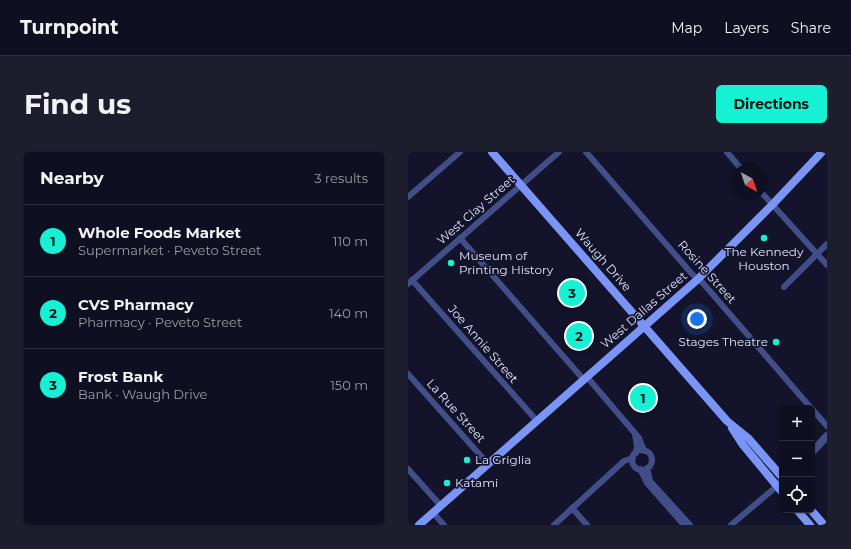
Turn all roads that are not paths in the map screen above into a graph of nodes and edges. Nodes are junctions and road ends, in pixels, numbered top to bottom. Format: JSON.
{"nodes":[{"id":1,"x":460,"y":152,"type":"edge"},
{"id":2,"x":492,"y":152,"type":"edge"},
{"id":3,"x":559,"y":152,"type":"edge"},
{"id":4,"x":586,"y":152,"type":"edge"},
{"id":5,"x":726,"y":152,"type":"edge"},
{"id":6,"x":822,"y":152,"type":"edge"},
{"id":7,"x":737,"y":164,"type":"edge"},
{"id":8,"x":521,"y":185,"type":"junction"},
{"id":9,"x":408,"y":197,"type":"edge"},
{"id":10,"x":767,"y":199,"type":"edge"},
{"id":11,"x":772,"y":205,"type":"junction"},
{"id":12,"x":460,"y":238,"type":"junction"},
{"id":13,"x":827,"y":244,"type":"edge"},
{"id":14,"x":817,"y":254,"type":"junction"},
{"id":15,"x":827,"y":266,"type":"edge"},
{"id":16,"x":698,"y":279,"type":"junction"},
{"id":17,"x":410,"y":282,"type":"edge"},
{"id":18,"x":784,"y":288,"type":"dead end"},
{"id":19,"x":644,"y":326,"type":"junction"},
{"id":20,"x":408,"y":374,"type":"edge"},
{"id":21,"x":585,"y":378,"type":"junction"},
{"id":22,"x":809,"y":405,"type":"edge"},
{"id":23,"x":815,"y":412,"type":"edge"},
{"id":24,"x":537,"y":421,"type":"junction"},
{"id":25,"x":727,"y":421,"type":"junction"},
{"id":26,"x":827,"y":426,"type":"edge"},
{"id":27,"x":635,"y":433,"type":"junction"},
{"id":28,"x":827,"y":436,"type":"edge"},
{"id":29,"x":815,"y":449,"type":"edge"},
{"id":30,"x":644,"y":451,"type":"junction"},
{"id":31,"x":634,"y":455,"type":"junction"},
{"id":32,"x":488,"y":464,"type":"junction"},
{"id":33,"x":634,"y":465,"type":"junction"},
{"id":34,"x":619,"y":468,"type":"junction"},
{"id":35,"x":647,"y":468,"type":"junction"},
{"id":36,"x":408,"y":469,"type":"edge"},
{"id":37,"x":640,"y":469,"type":"junction"},
{"id":38,"x":779,"y":474,"type":"edge"},
{"id":39,"x":779,"y":486,"type":"edge"},
{"id":40,"x":779,"y":488,"type":"edge"},
{"id":41,"x":441,"y":506,"type":"junction"},
{"id":42,"x":572,"y":508,"type":"junction"},
{"id":43,"x":433,"y":513,"type":"junction"},
{"id":44,"x":800,"y":513,"type":"edge"},
{"id":45,"x":814,"y":513,"type":"edge"},
{"id":46,"x":419,"y":525,"type":"edge"},
{"id":47,"x":444,"y":525,"type":"edge"},
{"id":48,"x":554,"y":525,"type":"edge"},
{"id":49,"x":587,"y":525,"type":"edge"},
{"id":50,"x":684,"y":525,"type":"edge"},
{"id":51,"x":690,"y":525,"type":"edge"},
{"id":52,"x":731,"y":525,"type":"edge"},
{"id":53,"x":810,"y":525,"type":"edge"},
{"id":54,"x":824,"y":525,"type":"edge"}],
"edges":[{"from":1,"to":9,"type":"street"},
{"from":2,"to":8,"type":"main road","name":"Waugh Drive"},
{"from":3,"to":8,"type":"street","name":"West Clay Street"},
{"from":4,"to":16,"type":"street","name":"Rosine Street"},
{"from":5,"to":7,"type":"street"},
{"from":6,"to":11,"type":"main road","name":"West Dallas Street"},
{"from":8,"to":12,"type":"street","name":"West Clay Street"},
{"from":8,"to":19,"type":"main road","name":"Waugh Drive"},
{"from":10,"to":11,"type":"street"},
{"from":11,"to":14,"type":"street"},
{"from":11,"to":16,"type":"main road","name":"West Dallas Street"},
{"from":12,"to":17,"type":"street","name":"West Clay Street"},
{"from":12,"to":21,"type":"street"},
{"from":13,"to":14,"type":"street"},
{"from":14,"to":15,"type":"street"},
{"from":14,"to":18,"type":"street"},
{"from":16,"to":19,"type":"main road","name":"West Dallas Street"},
{"from":16,"to":22,"type":"street","name":"Rosine Street"},
{"from":17,"to":24,"type":"street","name":"Joe Annie Street"},
{"from":19,"to":21,"type":"main road","name":"West Dallas Street"},
{"from":19,"to":25,"type":"main road","name":"Waugh Drive"},
{"from":20,"to":32,"type":"street","name":"La Rue Street"},
{"from":21,"to":24,"type":"main road","name":"West Dallas Street"},
{"from":21,"to":27,"type":"street"},
{"from":23,"to":26,"type":"street","name":"Rosine Street"},
{"from":24,"to":32,"type":"main road","name":"West Dallas Street"},
{"from":25,"to":38,"type":"main road","name":"Waugh Drive"},
{"from":25,"to":39,"type":"main road","name":"Waugh Drive"},
{"from":27,"to":30,"type":"street"},
{"from":27,"to":31,"type":"street"},
{"from":28,"to":29,"type":"street"},
{"from":30,"to":31,"type":"street"},
{"from":30,"to":35,"type":"street"},
{"from":31,"to":33,"type":"street"},
{"from":31,"to":34,"type":"street"},
{"from":32,"to":41,"type":"main road","name":"West Dallas Street"},
{"from":33,"to":34,"type":"street"},
{"from":33,"to":37,"type":"street"},
{"from":34,"to":42,"type":"street"},
{"from":35,"to":37,"type":"street"},
{"from":35,"to":51,"type":"street"},
{"from":36,"to":41,"type":"street"},
{"from":37,"to":50,"type":"street"},
{"from":40,"to":52,"type":"street"},
{"from":41,"to":43,"type":"main road","name":"West Dallas Street"},
{"from":42,"to":48,"type":"street"},
{"from":42,"to":49,"type":"street"},
{"from":43,"to":46,"type":"main road","name":"West Dallas Street"},
{"from":43,"to":47,"type":"street"},
{"from":44,"to":53,"type":"main road"},
{"from":45,"to":54,"type":"main road"}]}
